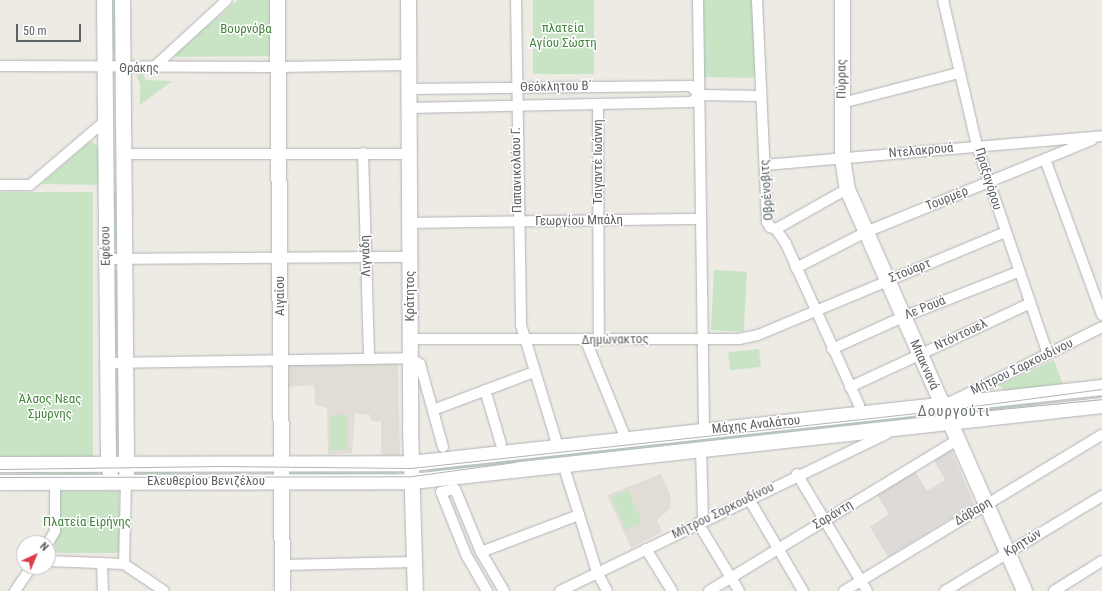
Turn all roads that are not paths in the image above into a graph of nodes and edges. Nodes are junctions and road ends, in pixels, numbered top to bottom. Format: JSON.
{"nodes":[{"id":1,"x":104,"y":0,"type":"edge"},
{"id":2,"x":122,"y":0,"type":"edge"},
{"id":3,"x":228,"y":0,"type":"edge"},
{"id":4,"x":277,"y":0,"type":"edge"},
{"id":5,"x":408,"y":0,"type":"edge"},
{"id":6,"x":516,"y":0,"type":"edge"},
{"id":7,"x":698,"y":0,"type":"edge"},
{"id":8,"x":758,"y":0,"type":"edge"},
{"id":9,"x":842,"y":0,"type":"edge"},
{"id":10,"x":943,"y":0,"type":"edge"},
{"id":11,"x":408,"y":65,"type":"junction"},
{"id":12,"x":0,"y":66,"type":"edge"},
{"id":13,"x":278,"y":67,"type":"junction"},
{"id":14,"x":105,"y":68,"type":"junction"},
{"id":15,"x":122,"y":68,"type":"junction"},
{"id":16,"x":153,"y":68,"type":"junction"},
{"id":17,"x":959,"y":73,"type":"junction"},
{"id":18,"x":516,"y":88,"type":"junction"},
{"id":19,"x":408,"y":89,"type":"junction"},
{"id":20,"x":699,"y":96,"type":"junction"},
{"id":21,"x":761,"y":96,"type":"junction"},
{"id":22,"x":842,"y":102,"type":"junction"},
{"id":23,"x":598,"y":104,"type":"junction"},
{"id":24,"x":516,"y":106,"type":"junction"},
{"id":25,"x":409,"y":108,"type":"junction"},
{"id":26,"x":105,"y":121,"type":"junction"},
{"id":27,"x":1102,"y":136,"type":"edge"},
{"id":28,"x":977,"y":146,"type":"junction"},
{"id":29,"x":363,"y":153,"type":"junction"},
{"id":30,"x":123,"y":154,"type":"junction"},
{"id":31,"x":279,"y":154,"type":"junction"},
{"id":32,"x":409,"y":154,"type":"junction"},
{"id":33,"x":842,"y":158,"type":"junction"},
{"id":34,"x":1045,"y":159,"type":"junction"},
{"id":35,"x":765,"y":165,"type":"junction"},
{"id":36,"x":988,"y":182,"type":"junction"},
{"id":37,"x":0,"y":185,"type":"edge"},
{"id":38,"x":847,"y":189,"type":"junction"},
{"id":39,"x":701,"y":219,"type":"junction"},
{"id":40,"x":598,"y":220,"type":"junction"},
{"id":41,"x":518,"y":221,"type":"junction"},
{"id":42,"x":409,"y":223,"type":"junction"},
{"id":43,"x":776,"y":229,"type":"junction"},
{"id":44,"x":866,"y":232,"type":"junction"},
{"id":45,"x":1004,"y":232,"type":"junction"},
{"id":46,"x":279,"y":257,"type":"junction"},
{"id":47,"x":409,"y":257,"type":"junction"},
{"id":48,"x":366,"y":258,"type":"junction"},
{"id":49,"x":106,"y":259,"type":"junction"},
{"id":50,"x":124,"y":259,"type":"junction"},
{"id":51,"x":796,"y":268,"type":"junction"},
{"id":52,"x":1018,"y":272,"type":"junction"},
{"id":53,"x":887,"y":281,"type":"junction"},
{"id":54,"x":1029,"y":304,"type":"junction"},
{"id":55,"x":815,"y":310,"type":"junction"},
{"id":56,"x":1102,"y":315,"type":"edge"},
{"id":57,"x":903,"y":317,"type":"junction"},
{"id":58,"x":1102,"y":327,"type":"edge"},
{"id":59,"x":410,"y":339,"type":"junction"},
{"id":60,"x":702,"y":339,"type":"junction"},
{"id":61,"x":525,"y":340,"type":"junction"},
{"id":62,"x":586,"y":341,"type":"junction"},
{"id":63,"x":599,"y":341,"type":"junction"},
{"id":64,"x":832,"y":349,"type":"junction"},
{"id":65,"x":920,"y":354,"type":"junction"},
{"id":66,"x":1048,"y":354,"type":"junction"},
{"id":67,"x":410,"y":358,"type":"junction"},
{"id":68,"x":369,"y":359,"type":"junction"},
{"id":69,"x":280,"y":360,"type":"junction"},
{"id":70,"x":107,"y":363,"type":"junction"},
{"id":71,"x":126,"y":363,"type":"junction"},
{"id":72,"x":534,"y":372,"type":"junction"},
{"id":73,"x":850,"y":387,"type":"junction"},
{"id":74,"x":1102,"y":387,"type":"edge"},
{"id":75,"x":485,"y":390,"type":"junction"},
{"id":76,"x":859,"y":405,"type":"dead end"},
{"id":77,"x":1102,"y":405,"type":"edge"},
{"id":78,"x":942,"y":406,"type":"junction"},
{"id":79,"x":432,"y":410,"type":"junction"},
{"id":80,"x":949,"y":422,"type":"junction"},
{"id":81,"x":704,"y":430,"type":"junction"},
{"id":82,"x":886,"y":434,"type":"dead end"},
{"id":83,"x":1102,"y":435,"type":"edge"},
{"id":84,"x":626,"y":439,"type":"junction"},
{"id":85,"x":957,"y":440,"type":"junction"},
{"id":86,"x":501,"y":444,"type":"dead end"},
{"id":87,"x":558,"y":446,"type":"junction"},
{"id":88,"x":443,"y":447,"type":"dead end"},
{"id":89,"x":701,"y":448,"type":"junction"},
{"id":90,"x":108,"y":463,"type":"junction"},
{"id":91,"x":127,"y":463,"type":"junction"},
{"id":92,"x":411,"y":463,"type":"junction"},
{"id":93,"x":0,"y":464,"type":"edge"},
{"id":94,"x":281,"y":464,"type":"junction"},
{"id":95,"x":563,"y":464,"type":"junction"},
{"id":96,"x":797,"y":474,"type":"junction"},
{"id":97,"x":126,"y":481,"type":"junction"},
{"id":98,"x":281,"y":481,"type":"junction"},
{"id":99,"x":412,"y":481,"type":"junction"},
{"id":100,"x":0,"y":482,"type":"edge"},
{"id":101,"x":55,"y":482,"type":"junction"},
{"id":102,"x":1102,"y":496,"type":"edge"},
{"id":103,"x":749,"y":499,"type":"junction"},
{"id":104,"x":985,"y":504,"type":"junction"},
{"id":105,"x":579,"y":516,"type":"junction"},
{"id":106,"x":825,"y":520,"type":"junction"},
{"id":107,"x":701,"y":522,"type":"junction"},
{"id":108,"x":472,"y":532,"type":"junction"},
{"id":109,"x":53,"y":535,"type":"edge"},
{"id":110,"x":459,"y":537,"type":"junction"},
{"id":111,"x":646,"y":549,"type":"junction"},
{"id":112,"x":778,"y":550,"type":"junction"},
{"id":113,"x":481,"y":552,"type":"junction"},
{"id":114,"x":1007,"y":553,"type":"junction"},
{"id":115,"x":56,"y":561,"type":"edge"},
{"id":116,"x":1102,"y":561,"type":"edge"},
{"id":117,"x":414,"y":562,"type":"junction"},
{"id":118,"x":102,"y":563,"type":"junction"},
{"id":119,"x":124,"y":564,"type":"junction"},
{"id":120,"x":282,"y":565,"type":"junction"},
{"id":121,"x":597,"y":572,"type":"junction"},
{"id":122,"x":26,"y":575,"type":"edge"},
{"id":123,"x":731,"y":577,"type":"junction"},
{"id":124,"x":861,"y":581,"type":"junction"},
{"id":125,"x":15,"y":591,"type":"edge"},
{"id":126,"x":103,"y":591,"type":"edge"},
{"id":127,"x":164,"y":591,"type":"edge"},
{"id":128,"x":282,"y":591,"type":"edge"},
{"id":129,"x":415,"y":591,"type":"edge"},
{"id":130,"x":487,"y":591,"type":"edge"},
{"id":131,"x":504,"y":591,"type":"edge"},
{"id":132,"x":560,"y":591,"type":"edge"},
{"id":133,"x":607,"y":591,"type":"edge"},
{"id":134,"x":672,"y":591,"type":"edge"},
{"id":135,"x":709,"y":591,"type":"edge"},
{"id":136,"x":739,"y":591,"type":"edge"},
{"id":137,"x":803,"y":591,"type":"edge"},
{"id":138,"x":844,"y":591,"type":"edge"},
{"id":139,"x":867,"y":591,"type":"edge"},
{"id":140,"x":945,"y":591,"type":"edge"},
{"id":141,"x":1024,"y":591,"type":"edge"},
{"id":142,"x":1054,"y":591,"type":"edge"}],
"edges":[{"from":1,"to":14,"type":"street","name":"Εφέσου"},
{"from":2,"to":15,"type":"street","name":"Εφέσου"},
{"from":3,"to":16,"type":"street"},
{"from":4,"to":13,"type":"street","name":"Αιγαίου"},
{"from":5,"to":11,"type":"street","name":"Κράτητος"},
{"from":6,"to":18,"type":"street","name":"Παπανικολάου Γ."},
{"from":7,"to":20,"type":"street"},
{"from":8,"to":21,"type":"street","name":"Οβρένοβιτς"},
{"from":9,"to":22,"type":"street","name":"Πύρρας"},
{"from":10,"to":17,"type":"street","name":"Πραξαγόρου"},
{"from":11,"to":13,"type":"street","name":"Θράκης"},
{"from":11,"to":19,"type":"street","name":"Κράτητος"},
{"from":12,"to":14,"type":"street","name":"Θράκης"},
{"from":13,"to":16,"type":"street","name":"Θράκης"},
{"from":13,"to":31,"type":"street","name":"Αιγαίου"},
{"from":14,"to":15,"type":"street","name":"Θράκης"},
{"from":14,"to":26,"type":"street","name":"Εφέσου"},
{"from":15,"to":16,"type":"street","name":"Θράκης"},
{"from":15,"to":30,"type":"street","name":"Εφέσου"},
{"from":17,"to":22,"type":"street"},
{"from":17,"to":28,"type":"street","name":"Πραξαγόρου"},
{"from":18,"to":19,"type":"street","name":"Θεόκλητου Β΄"},
{"from":18,"to":20,"type":"street","name":"Θεόκλητου Β΄"},
{"from":18,"to":24,"type":"street","name":"Παπανικολάου Γ."},
{"from":19,"to":25,"type":"street","name":"Κράτητος"},
{"from":20,"to":21,"type":"street","name":"Θεόκλητου Β΄"},
{"from":20,"to":23,"type":"street","name":"Θεόκλητου Β΄"},
{"from":20,"to":39,"type":"street"},
{"from":21,"to":35,"type":"street","name":"Οβρένοβιτς"},
{"from":22,"to":33,"type":"street","name":"Πύρρας"},
{"from":23,"to":24,"type":"street","name":"Θεόκλητου Β΄"},
{"from":23,"to":40,"type":"street","name":"Τσιγαντέ Ιωάννη"},
{"from":24,"to":25,"type":"street","name":"Θεόκλητου Β΄"},
{"from":24,"to":41,"type":"street","name":"Παπανικολάου Γ."},
{"from":25,"to":32,"type":"street","name":"Κράτητος"},
{"from":26,"to":37,"type":"street"},
{"from":26,"to":49,"type":"street","name":"Εφέσου"},
{"from":27,"to":28,"type":"street","name":"Ντελακρουά"},
{"from":27,"to":34,"type":"street","name":"Τουρμέρ"},
{"from":28,"to":33,"type":"street","name":"Ντελακρουά"},
{"from":28,"to":36,"type":"street","name":"Πραξαγόρου"},
{"from":29,"to":31,"type":"street"},
{"from":29,"to":32,"type":"street"},
{"from":29,"to":48,"type":"street","name":"Λιγνάδη"},
{"from":30,"to":31,"type":"street"},
{"from":30,"to":50,"type":"street","name":"Εφέσου"},
{"from":31,"to":46,"type":"street","name":"Αιγαίου"},
{"from":32,"to":42,"type":"street","name":"Κράτητος"},
{"from":33,"to":35,"type":"street","name":"Ντελακρουά"},
{"from":33,"to":38,"type":"street","name":"Μπακνανά"},
{"from":34,"to":36,"type":"street","name":"Τουρμέρ"},
{"from":34,"to":56,"type":"street"},
{"from":35,"to":43,"type":"street","name":"Οβρένοβιτς"},
{"from":36,"to":44,"type":"street","name":"Τουρμέρ"},
{"from":36,"to":45,"type":"street","name":"Πραξαγόρου"},
{"from":38,"to":43,"type":"street"},
{"from":38,"to":44,"type":"street","name":"Μπακνανά"},
{"from":39,"to":40,"type":"street","name":"Γεωργίου Μπάλη"},
{"from":39,"to":60,"type":"street"},
{"from":40,"to":41,"type":"street","name":"Γεωργίου Μπάλη"},
{"from":40,"to":63,"type":"street","name":"Τσιγαντέ Ιωάννη"},
{"from":41,"to":42,"type":"street","name":"Γεωργίου Μπάλη"},
{"from":41,"to":61,"type":"street","name":"Παπανικολάου Γ."},
{"from":42,"to":47,"type":"street","name":"Κράτητος"},
{"from":43,"to":51,"type":"street","name":"Οβρένοβιτς"},
{"from":44,"to":51,"type":"street","name":"Τουρμέρ"},
{"from":44,"to":53,"type":"street","name":"Μπακνανά"},
{"from":45,"to":52,"type":"street","name":"Πραξαγόρου"},
{"from":45,"to":53,"type":"street","name":"Στούαρτ"},
{"from":46,"to":48,"type":"street"},
{"from":46,"to":50,"type":"street"},
{"from":46,"to":69,"type":"street","name":"Αιγαίου"},
{"from":47,"to":48,"type":"street"},
{"from":47,"to":59,"type":"street","name":"Κράτητος"},
{"from":48,"to":68,"type":"street","name":"Λιγνάδη"},
{"from":49,"to":50,"type":"street"},
{"from":49,"to":70,"type":"street","name":"Εφέσου"},
{"from":50,"to":71,"type":"street","name":"Εφέσου"},
{"from":51,"to":55,"type":"street","name":"Οβρένοβιτς"},
{"from":52,"to":54,"type":"street","name":"Πραξαγόρου"},
{"from":52,"to":57,"type":"street","name":"Λε Ρουά"},
{"from":53,"to":55,"type":"street","name":"Στούαρτ"},
{"from":53,"to":57,"type":"street","name":"Μπακνανά"},
{"from":54,"to":65,"type":"street","name":"Ντόντουελ"},
{"from":54,"to":66,"type":"street","name":"Πραξαγόρου"},
{"from":55,"to":60,"type":"street","name":"Δημώνακτος"},
{"from":55,"to":64,"type":"street","name":"Οβρένοβιτς"},
{"from":57,"to":64,"type":"street","name":"Λε Ρουά"},
{"from":57,"to":65,"type":"street","name":"Μπακνανά"},
{"from":58,"to":66,"type":"street","name":"Μήτρου Σαρκουδίνου"},
{"from":59,"to":61,"type":"street","name":"Δημώνακτος"},
{"from":59,"to":67,"type":"street","name":"Κράτητος"},
{"from":60,"to":63,"type":"street","name":"Δημώνακτος"},
{"from":60,"to":81,"type":"street"},
{"from":61,"to":62,"type":"street","name":"Δημώνακτος"},
{"from":61,"to":72,"type":"street","name":"Παπανικολάου Γ."},
{"from":62,"to":63,"type":"street","name":"Δημώνακτος"},
{"from":62,"to":84,"type":"street"},
{"from":64,"to":73,"type":"street","name":"Οβρένοβιτς"},
{"from":65,"to":73,"type":"street","name":"Ντόντουελ"},
{"from":65,"to":78,"type":"street","name":"Μπακνανά"},
{"from":66,"to":78,"type":"street","name":"Μήτρου Σαρκουδίνου"},
{"from":67,"to":68,"type":"street"},
{"from":67,"to":79,"type":"street"},
{"from":67,"to":92,"type":"street","name":"Κράτητος"},
{"from":68,"to":69,"type":"street"},
{"from":69,"to":71,"type":"street"},
{"from":69,"to":94,"type":"street","name":"Αιγαίου"},
{"from":70,"to":71,"type":"street"},
{"from":70,"to":90,"type":"street","name":"Εφέσου"},
{"from":71,"to":91,"type":"street","name":"Εφέσου"},
{"from":72,"to":75,"type":"street"},
{"from":72,"to":87,"type":"street","name":"Παπανικολάου Γ."},
{"from":73,"to":76,"type":"street","name":"Οβρένοβιτς"},
{"from":74,"to":78,"type":"street","name":"Μάχης Αναλάτου"},
{"from":75,"to":79,"type":"street"},
{"from":75,"to":86,"type":"street"},
{"from":77,"to":80,"type":"street","name":"Μάχης Αναλάτου"},
{"from":78,"to":80,"type":"street","name":"Μπακνανά"},
{"from":78,"to":81,"type":"street","name":"Μάχης Αναλάτου"},
{"from":79,"to":88,"type":"street"},
{"from":80,"to":85,"type":"street","name":"Μπακνανά"},
{"from":80,"to":89,"type":"street","name":"Μάχης Αναλάτου"},
{"from":81,"to":84,"type":"street","name":"Μάχης Αναλάτου"},
{"from":82,"to":96,"type":"street","name":"Μήτρου Σαρκουδίνου"},
{"from":83,"to":104,"type":"street","name":"Δάβαρη"},
{"from":84,"to":87,"type":"street","name":"Μάχης Αναλάτου"},
{"from":85,"to":104,"type":"street","name":"Μπακνανά"},
{"from":85,"to":106,"type":"street","name":"Σαράντη"},
{"from":87,"to":92,"type":"street","name":"Μάχης Αναλάτου"},
{"from":89,"to":95,"type":"street","name":"Μάχης Αναλάτου"},
{"from":89,"to":107,"type":"street"},
{"from":90,"to":91,"type":"street","name":"Ελευθερίου Βενιζέλου"},
{"from":90,"to":93,"type":"street","name":"Ελευθερίου Βενιζέλου"},
{"from":90,"to":97,"type":"street"},
{"from":91,"to":94,"type":"street","name":"Ελευθερίου Βενιζέλου"},
{"from":91,"to":97,"type":"street","name":"Εφέσου"},
{"from":92,"to":94,"type":"street","name":"Ελευθερίου Βενιζέλου"},
{"from":92,"to":99,"type":"street","name":"Κράτητος"},
{"from":94,"to":98,"type":"street","name":"Αιγαίου"},
{"from":95,"to":99,"type":"street","name":"Μάχης Αναλάτου"},
{"from":95,"to":105,"type":"street"},
{"from":96,"to":103,"type":"street","name":"Μήτρου Σαρκουδίνου"},
{"from":96,"to":106,"type":"street"},
{"from":97,"to":98,"type":"street","name":"Ελευθερίου Βενιζέλου"},
{"from":97,"to":101,"type":"street","name":"Ελευθερίου Βενιζέλου"},
{"from":97,"to":119,"type":"street","name":"Εφέσου"},
{"from":98,"to":99,"type":"street","name":"Ελευθερίου Βενιζέλου"},
{"from":98,"to":120,"type":"street","name":"Αιγαίου"},
{"from":99,"to":117,"type":"street","name":"Κράτητος"},
{"from":100,"to":101,"type":"street","name":"Ελευθερίου Βενιζέλου"},
{"from":101,"to":109,"type":"street"},
{"from":102,"to":114,"type":"street","name":"Κρητών"},
{"from":103,"to":107,"type":"street","name":"Μήτρου Σαρκουδίνου"},
{"from":103,"to":112,"type":"street"},
{"from":104,"to":114,"type":"street","name":"Μπακνανά"},
{"from":104,"to":124,"type":"street","name":"Δάβαρη"},
{"from":105,"to":113,"type":"street"},
{"from":105,"to":121,"type":"street"},
{"from":106,"to":112,"type":"street","name":"Σαράντη"},
{"from":106,"to":124,"type":"street"},
{"from":107,"to":111,"type":"street","name":"Μήτρου Σαρκουδίνου"},
{"from":107,"to":123,"type":"street"},
{"from":108,"to":110,"type":"street"},
{"from":108,"to":110,"type":"street"},
{"from":108,"to":113,"type":"street"},
{"from":110,"to":130,"type":"street"},
{"from":111,"to":121,"type":"street","name":"Μήτρου Σαρκουδίνου"},
{"from":111,"to":134,"type":"street"},
{"from":112,"to":123,"type":"street","name":"Σαράντη"},
{"from":112,"to":137,"type":"street"},
{"from":113,"to":131,"type":"street"},
{"from":114,"to":140,"type":"street","name":"Κρητών"},
{"from":114,"to":141,"type":"street","name":"Μπακνανά"},
{"from":115,"to":118,"type":"street"},
{"from":116,"to":142,"type":"street"},
{"from":117,"to":120,"type":"street"},
{"from":117,"to":129,"type":"street","name":"Κράτητος"},
{"from":118,"to":119,"type":"street"},
{"from":118,"to":126,"type":"street"},
{"from":119,"to":127,"type":"street"},
{"from":120,"to":128,"type":"street","name":"Αιγαίου"},
{"from":121,"to":132,"type":"street","name":"Μήτρου Σαρκουδίνου"},
{"from":121,"to":133,"type":"street"},
{"from":122,"to":125,"type":"street"},
{"from":123,"to":135,"type":"street","name":"Σαράντη"},
{"from":123,"to":136,"type":"street"},
{"from":124,"to":138,"type":"street","name":"Δάβαρη"},
{"from":124,"to":139,"type":"street"}]}
